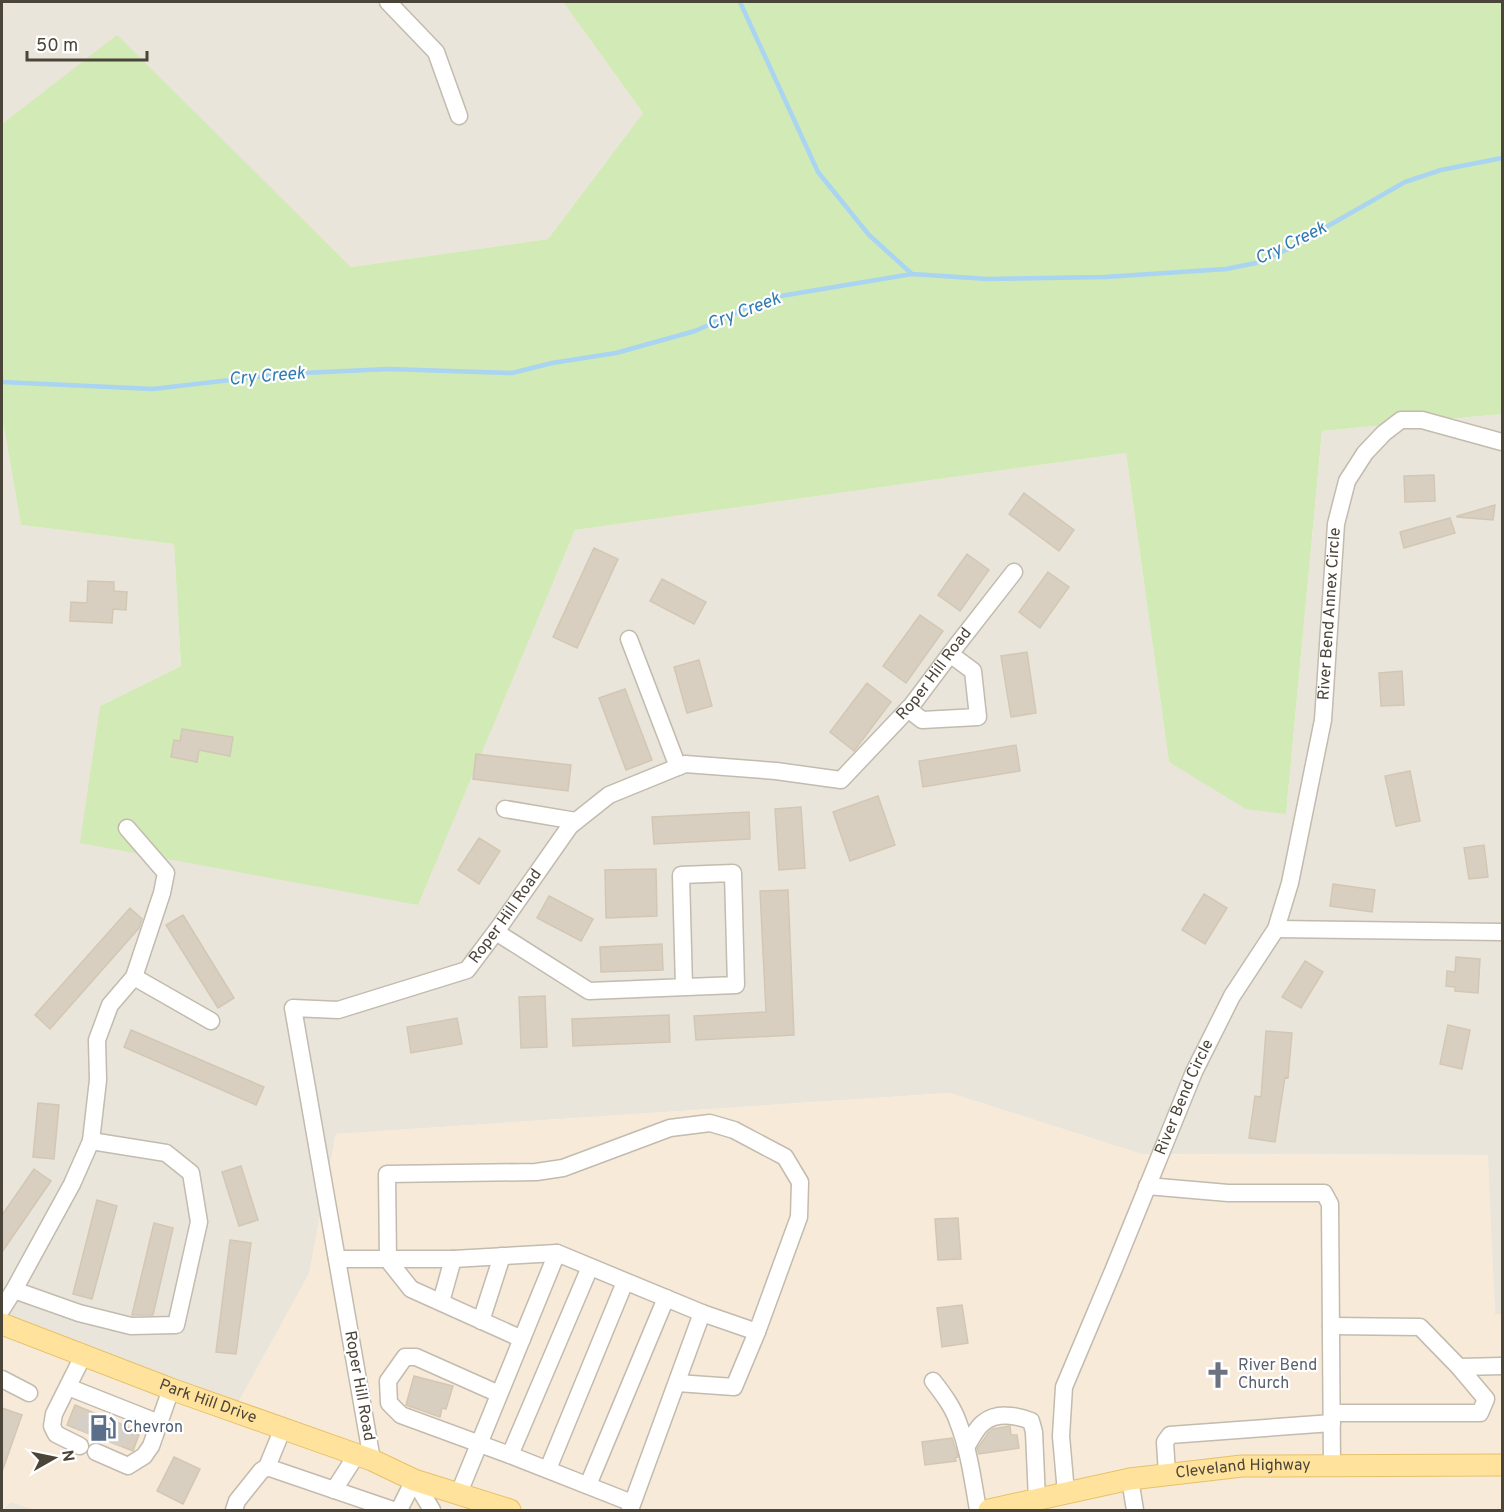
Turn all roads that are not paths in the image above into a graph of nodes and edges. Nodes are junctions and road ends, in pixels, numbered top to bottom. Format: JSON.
{"nodes":[{"id":1,"x":388,"y":2,"type":"edge"},
{"id":2,"x":459,"y":116,"type":"dead end"},
{"id":3,"x":1503,"y":442,"type":"edge"},
{"id":4,"x":1014,"y":573,"type":"dead end"},
{"id":5,"x":629,"y":639,"type":"dead end"},
{"id":6,"x":950,"y":654,"type":"junction"},
{"id":7,"x":908,"y":709,"type":"junction"},
{"id":8,"x":678,"y":767,"type":"junction"},
{"id":9,"x":505,"y":809,"type":"dead end"},
{"id":10,"x":576,"y":821,"type":"junction"},
{"id":11,"x":127,"y":828,"type":"dead end"},
{"id":12,"x":1276,"y":928,"type":"junction"},
{"id":13,"x":496,"y":932,"type":"junction"},
{"id":14,"x":1503,"y":932,"type":"edge"},
{"id":15,"x":134,"y":977,"type":"junction"},
{"id":16,"x":684,"y":987,"type":"junction"},
{"id":17,"x":211,"y":1021,"type":"dead end"},
{"id":18,"x":91,"y":1141,"type":"junction"},
{"id":19,"x":1147,"y":1186,"type":"junction"},
{"id":20,"x":557,"y":1253,"type":"junction"},
{"id":21,"x":502,"y":1256,"type":"junction"},
{"id":22,"x":337,"y":1259,"type":"junction"},
{"id":23,"x":453,"y":1259,"type":"junction"},
{"id":24,"x":388,"y":1260,"type":"junction"},
{"id":25,"x":590,"y":1267,"type":"junction"},
{"id":26,"x":625,"y":1282,"type":"junction"},
{"id":27,"x":14,"y":1290,"type":"junction"},
{"id":28,"x":666,"y":1298,"type":"junction"},
{"id":29,"x":441,"y":1302,"type":"junction"},
{"id":30,"x":2,"y":1310,"type":"edge"},
{"id":31,"x":702,"y":1313,"type":"junction"},
{"id":32,"x":481,"y":1321,"type":"junction"},
{"id":33,"x":2,"y":1324,"type":"edge"},
{"id":34,"x":1331,"y":1326,"type":"junction"},
{"id":35,"x":757,"y":1332,"type":"junction"},
{"id":36,"x":522,"y":1339,"type":"junction"},
{"id":37,"x":83,"y":1356,"type":"junction"},
{"id":38,"x":1503,"y":1366,"type":"edge"},
{"id":39,"x":1459,"y":1367,"type":"junction"},
{"id":40,"x":2,"y":1379,"type":"edge"},
{"id":41,"x":933,"y":1381,"type":"dead end"},
{"id":42,"x":677,"y":1383,"type":"junction"},
{"id":43,"x":68,"y":1387,"type":"junction"},
{"id":44,"x":171,"y":1389,"type":"junction"},
{"id":45,"x":29,"y":1393,"type":"dead end"},
{"id":46,"x":499,"y":1394,"type":"junction"},
{"id":47,"x":1332,"y":1418,"type":"junction"},
{"id":48,"x":159,"y":1423,"type":"junction"},
{"id":49,"x":284,"y":1428,"type":"junction"},
{"id":50,"x":479,"y":1445,"type":"junction"},
{"id":51,"x":966,"y":1447,"type":"junction"},
{"id":52,"x":510,"y":1455,"type":"junction"},
{"id":53,"x":365,"y":1457,"type":"junction"},
{"id":54,"x":1503,"y":1465,"type":"edge"},
{"id":55,"x":1332,"y":1466,"type":"junction"},
{"id":56,"x":267,"y":1467,"type":"junction"},
{"id":57,"x":548,"y":1469,"type":"junction"},
{"id":58,"x":1167,"y":1474,"type":"junction"},
{"id":59,"x":1130,"y":1479,"type":"junction"},
{"id":60,"x":414,"y":1480,"type":"junction"},
{"id":61,"x":588,"y":1485,"type":"junction"},
{"id":62,"x":334,"y":1490,"type":"junction"},
{"id":63,"x":459,"y":1493,"type":"junction"},
{"id":64,"x":1066,"y":1493,"type":"junction"},
{"id":65,"x":1037,"y":1500,"type":"junction"},
{"id":66,"x":488,"y":1507,"type":"edge"},
{"id":67,"x":631,"y":1507,"type":"edge"},
{"id":68,"x":234,"y":1510,"type":"edge"},
{"id":69,"x":393,"y":1510,"type":"edge"},
{"id":70,"x":399,"y":1510,"type":"edge"},
{"id":71,"x":432,"y":1510,"type":"edge"},
{"id":72,"x":510,"y":1510,"type":"edge"},
{"id":73,"x":978,"y":1510,"type":"edge"},
{"id":74,"x":989,"y":1510,"type":"edge"},
{"id":75,"x":1135,"y":1510,"type":"edge"}],
"edges":[{"from":1,"to":2,"type":"street"},
{"from":3,"to":12,"type":"street","name":"River Bend Annex Circle"},
{"from":4,"to":6,"type":"street","name":"Roper Hill Road"},
{"from":5,"to":8,"type":"street"},
{"from":6,"to":7,"type":"street","name":"Roper Hill Road"},
{"from":6,"to":7,"type":"street"},
{"from":7,"to":8,"type":"street","name":"Roper Hill Road"},
{"from":8,"to":10,"type":"street","name":"Roper Hill Road"},
{"from":9,"to":10,"type":"street"},
{"from":10,"to":13,"type":"street","name":"Roper Hill Road"},
{"from":11,"to":15,"type":"street"},
{"from":12,"to":14,"type":"street"},
{"from":12,"to":19,"type":"street","name":"River Bend Circle"},
{"from":13,"to":16,"type":"street"},
{"from":13,"to":22,"type":"street","name":"Roper Hill Road"},
{"from":15,"to":17,"type":"street"},
{"from":15,"to":18,"type":"street"},
{"from":16,"to":16,"type":"street"},
{"from":18,"to":27,"type":"street"},
{"from":18,"to":27,"type":"street"},
{"from":19,"to":34,"type":"street"},
{"from":19,"to":64,"type":"street","name":"River Bend Circle"},
{"from":20,"to":21,"type":"street"},
{"from":20,"to":25,"type":"street"},
{"from":20,"to":36,"type":"street"},
{"from":21,"to":23,"type":"street"},
{"from":21,"to":32,"type":"street"},
{"from":22,"to":24,"type":"street"},
{"from":22,"to":53,"type":"street","name":"Roper Hill Road"},
{"from":23,"to":24,"type":"street"},
{"from":23,"to":29,"type":"street"},
{"from":24,"to":29,"type":"street"},
{"from":24,"to":35,"type":"street"},
{"from":25,"to":26,"type":"street"},
{"from":25,"to":52,"type":"street"},
{"from":26,"to":28,"type":"street"},
{"from":26,"to":57,"type":"street"},
{"from":27,"to":30,"type":"street"},
{"from":28,"to":31,"type":"street"},
{"from":28,"to":61,"type":"street"},
{"from":29,"to":32,"type":"street"},
{"from":31,"to":35,"type":"street"},
{"from":31,"to":42,"type":"street"},
{"from":32,"to":36,"type":"street"},
{"from":33,"to":37,"type":"main road","name":"Park Hill Drive"},
{"from":34,"to":39,"type":"street"},
{"from":34,"to":47,"type":"street"},
{"from":35,"to":42,"type":"street"},
{"from":36,"to":46,"type":"street"},
{"from":37,"to":43,"type":"street"},
{"from":37,"to":44,"type":"main road","name":"Park Hill Drive"},
{"from":38,"to":39,"type":"street"},
{"from":39,"to":47,"type":"street"},
{"from":40,"to":45,"type":"street"},
{"from":41,"to":51,"type":"street"},
{"from":42,"to":67,"type":"street"},
{"from":43,"to":48,"type":"street"},
{"from":43,"to":48,"type":"street"},
{"from":44,"to":48,"type":"street"},
{"from":44,"to":49,"type":"main road","name":"Park Hill Drive"},
{"from":46,"to":50,"type":"street"},
{"from":46,"to":50,"type":"street"},
{"from":47,"to":55,"type":"street"},
{"from":47,"to":58,"type":"street"},
{"from":49,"to":53,"type":"main road","name":"Park Hill Drive"},
{"from":49,"to":56,"type":"street"},
{"from":50,"to":52,"type":"street"},
{"from":50,"to":63,"type":"street"},
{"from":51,"to":65,"type":"street"},
{"from":51,"to":73,"type":"street"},
{"from":52,"to":57,"type":"street"},
{"from":53,"to":60,"type":"main road","name":"Park Hill Drive"},
{"from":53,"to":62,"type":"street"},
{"from":54,"to":55,"type":"main road","name":"Cleveland Highway"},
{"from":55,"to":58,"type":"main road","name":"Cleveland Highway"},
{"from":56,"to":62,"type":"street"},
{"from":56,"to":68,"type":"street"},
{"from":57,"to":61,"type":"street"},
{"from":58,"to":59,"type":"main road","name":"Cleveland Highway"},
{"from":59,"to":64,"type":"main road","name":"Cleveland Highway"},
{"from":59,"to":75,"type":"street"},
{"from":60,"to":63,"type":"main road"},
{"from":60,"to":70,"type":"street"},
{"from":60,"to":71,"type":"street"},
{"from":61,"to":67,"type":"street"},
{"from":62,"to":69,"type":"street"},
{"from":63,"to":66,"type":"main road"},
{"from":64,"to":65,"type":"main road","name":"Cleveland Highway"},
{"from":65,"to":74,"type":"main road","name":"Cleveland Highway"},
{"from":66,"to":72,"type":"main road"}]}
